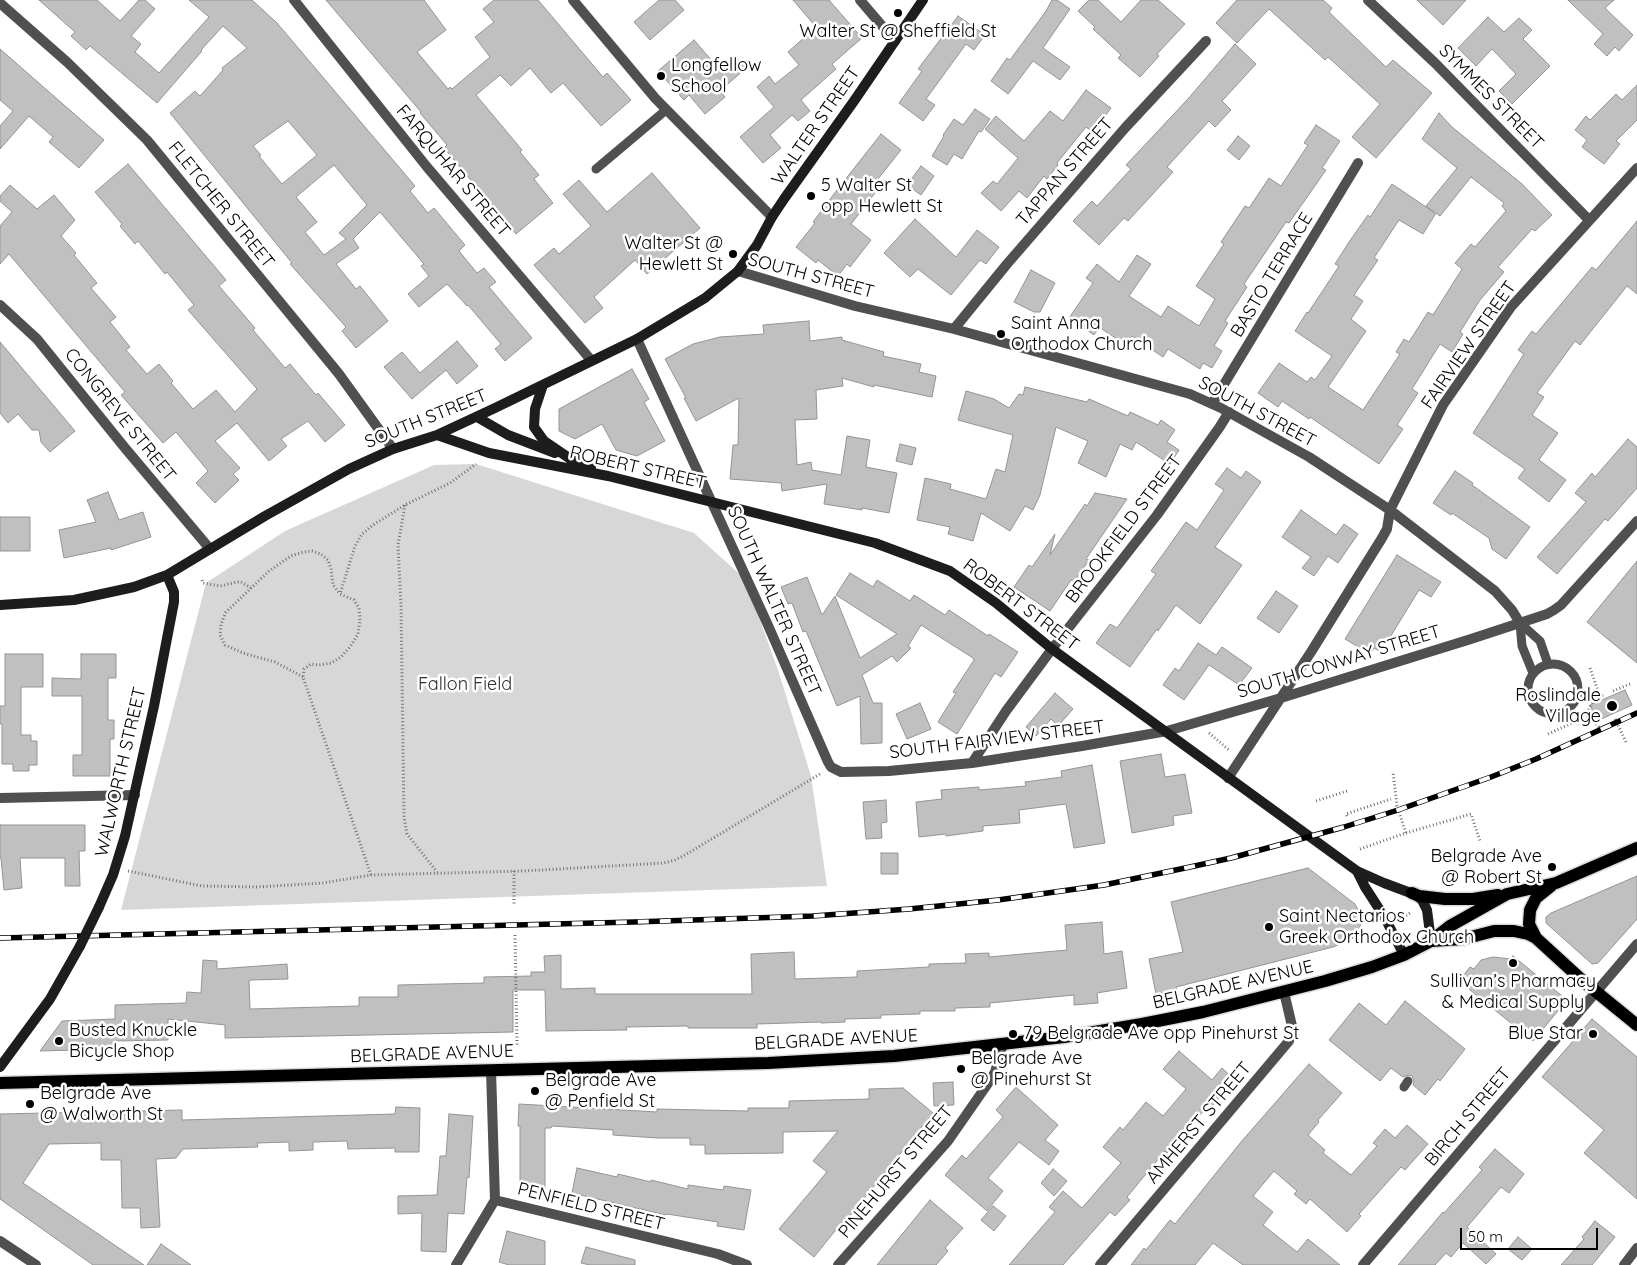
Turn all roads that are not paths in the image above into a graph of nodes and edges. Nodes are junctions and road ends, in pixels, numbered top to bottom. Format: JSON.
{"nodes":[{"id":1,"x":294,"y":0,"type":"edge"},
{"id":2,"x":573,"y":0,"type":"edge"},
{"id":3,"x":860,"y":0,"type":"edge"},
{"id":4,"x":923,"y":0,"type":"edge"},
{"id":5,"x":1368,"y":0,"type":"edge"},
{"id":6,"x":0,"y":3,"type":"edge"},
{"id":7,"x":895,"y":41,"type":"junction"},
{"id":8,"x":1206,"y":41,"type":"dead end"},
{"id":9,"x":666,"y":110,"type":"junction"},
{"id":10,"x":1358,"y":163,"type":"dead end"},
{"id":11,"x":1637,"y":168,"type":"edge"},
{"id":12,"x":596,"y":169,"type":"dead end"},
{"id":13,"x":772,"y":217,"type":"junction"},
{"id":14,"x":1589,"y":220,"type":"junction"},
{"id":15,"x":738,"y":271,"type":"junction"},
{"id":16,"x":0,"y":305,"type":"edge"},
{"id":17,"x":954,"y":329,"type":"junction"},
{"id":18,"x":637,"y":339,"type":"junction"},
{"id":19,"x":591,"y":360,"type":"junction"},
{"id":20,"x":543,"y":385,"type":"junction"},
{"id":21,"x":1212,"y":404,"type":"junction"},
{"id":22,"x":1229,"y":412,"type":"junction"},
{"id":23,"x":477,"y":417,"type":"junction"},
{"id":24,"x":437,"y":435,"type":"junction"},
{"id":25,"x":393,"y":449,"type":"junction"},
{"id":26,"x":572,"y":460,"type":"junction"},
{"id":27,"x":608,"y":476,"type":"junction"},
{"id":28,"x":711,"y":501,"type":"junction"},
{"id":29,"x":1390,"y":510,"type":"junction"},
{"id":30,"x":1637,"y":521,"type":"edge"},
{"id":31,"x":210,"y":549,"type":"junction"},
{"id":32,"x":167,"y":574,"type":"junction"},
{"id":33,"x":0,"y":605,"type":"edge"},
{"id":34,"x":1520,"y":623,"type":"junction"},
{"id":35,"x":1052,"y":649,"type":"junction"},
{"id":36,"x":1548,"y":664,"type":"junction"},
{"id":37,"x":1533,"y":673,"type":"junction"},
{"id":38,"x":1281,"y":698,"type":"junction"},
{"id":39,"x":1167,"y":731,"type":"junction"},
{"id":40,"x":972,"y":763,"type":"junction"},
{"id":41,"x":831,"y":767,"type":"joint"},
{"id":42,"x":1228,"y":778,"type":"junction"},
{"id":43,"x":135,"y":795,"type":"junction"},
{"id":44,"x":0,"y":798,"type":"edge"},
{"id":45,"x":1637,"y":848,"type":"edge"},
{"id":46,"x":1357,"y":870,"type":"junction"},
{"id":47,"x":1556,"y":883,"type":"junction"},
{"id":48,"x":1412,"y":893,"type":"junction"},
{"id":49,"x":1507,"y":894,"type":"junction"},
{"id":50,"x":1536,"y":938,"type":"junction"},
{"id":51,"x":1431,"y":941,"type":"junction"},
{"id":52,"x":1637,"y":944,"type":"edge"},
{"id":53,"x":1404,"y":955,"type":"junction"},
{"id":54,"x":1284,"y":992,"type":"junction"},
{"id":55,"x":1596,"y":992,"type":"junction"},
{"id":56,"x":1637,"y":1025,"type":"edge"},
{"id":57,"x":1003,"y":1044,"type":"junction"},
{"id":58,"x":0,"y":1066,"type":"edge"},
{"id":59,"x":491,"y":1070,"type":"junction"},
{"id":60,"x":0,"y":1084,"type":"edge"},
{"id":61,"x":495,"y":1200,"type":"junction"},
{"id":62,"x":0,"y":1241,"type":"edge"},
{"id":63,"x":1637,"y":1248,"type":"edge"},
{"id":64,"x":36,"y":1265,"type":"edge"},
{"id":65,"x":456,"y":1265,"type":"edge"},
{"id":66,"x":747,"y":1265,"type":"edge"},
{"id":67,"x":838,"y":1265,"type":"edge"},
{"id":68,"x":1100,"y":1265,"type":"edge"},
{"id":69,"x":1364,"y":1265,"type":"edge"},
{"id":70,"x":1624,"y":1265,"type":"edge"}],
"edges":[{"from":1,"to":19,"type":"street","name":"FARQUHAR STREET"},
{"from":2,"to":9,"type":"street"},
{"from":3,"to":7,"type":"street"},
{"from":4,"to":7,"type":"street","name":"WALTER STREET"},
{"from":5,"to":14,"type":"street","name":"SYMMES STREET"},
{"from":6,"to":25,"type":"street","name":"FLETCHER STREET"},
{"from":7,"to":13,"type":"street","name":"WALTER STREET"},
{"from":8,"to":17,"type":"street","name":"TAPPAN STREET"},
{"from":9,"to":12,"type":"lane"},
{"from":9,"to":13,"type":"street"},
{"from":10,"to":21,"type":"street","name":"BASTO TERRACE"},
{"from":11,"to":14,"type":"street","name":"FAIRVIEW STREET"},
{"from":13,"to":15,"type":"street","name":"WALTER STREET"},
{"from":14,"to":29,"type":"street","name":"FAIRVIEW STREET"},
{"from":15,"to":17,"type":"street","name":"SOUTH STREET"},
{"from":15,"to":18,"type":"street","name":"SOUTH STREET"},
{"from":16,"to":31,"type":"street","name":"CONGREVE STREET"},
{"from":17,"to":21,"type":"street","name":"SOUTH STREET"},
{"from":18,"to":19,"type":"street","name":"SOUTH STREET"},
{"from":18,"to":28,"type":"street","name":"SOUTH WALTER STREET"},
{"from":19,"to":20,"type":"street","name":"SOUTH STREET"},
{"from":20,"to":23,"type":"street","name":"SOUTH STREET"},
{"from":20,"to":26,"type":"street"},
{"from":21,"to":22,"type":"street","name":"SOUTH STREET"},
{"from":22,"to":29,"type":"street","name":"SOUTH STREET"},
{"from":22,"to":35,"type":"street","name":"BROOKFIELD STREET"},
{"from":23,"to":24,"type":"street","name":"SOUTH STREET"},
{"from":23,"to":26,"type":"street","name":"ROBERT STREET"},
{"from":24,"to":25,"type":"street","name":"SOUTH STREET"},
{"from":24,"to":27,"type":"street","name":"ROBERT STREET"},
{"from":25,"to":31,"type":"street","name":"SOUTH STREET"},
{"from":26,"to":27,"type":"street"},
{"from":27,"to":28,"type":"street","name":"ROBERT STREET"},
{"from":28,"to":35,"type":"street","name":"ROBERT STREET"},
{"from":28,"to":41,"type":"street","name":"SOUTH WALTER STREET"},
{"from":29,"to":34,"type":"street","name":"SOUTH STREET"},
{"from":29,"to":38,"type":"street"},
{"from":30,"to":34,"type":"street","name":"SOUTH CONWAY STREET"},
{"from":31,"to":32,"type":"street","name":"SOUTH STREET"},
{"from":32,"to":33,"type":"street","name":"SOUTH STREET"},
{"from":32,"to":43,"type":"street","name":"WALWORTH STREET"},
{"from":34,"to":36,"type":"lane"},
{"from":34,"to":37,"type":"lane"},
{"from":34,"to":38,"type":"street","name":"SOUTH CONWAY STREET"},
{"from":35,"to":39,"type":"street","name":"ROBERT STREET"},
{"from":35,"to":40,"type":"street","name":"BROOKFIELD STREET"},
{"from":36,"to":37,"type":"lane"},
{"from":36,"to":37,"type":"lane"},
{"from":38,"to":39,"type":"street","name":"SOUTH CONWAY STREET"},
{"from":38,"to":42,"type":"street"},
{"from":39,"to":40,"type":"street","name":"SOUTH FAIRVIEW STREET"},
{"from":39,"to":42,"type":"street","name":"ROBERT STREET"},
{"from":40,"to":41,"type":"street","name":"SOUTH FAIRVIEW STREET"},
{"from":42,"to":46,"type":"street","name":"ROBERT STREET"},
{"from":43,"to":44,"type":"street"},
{"from":43,"to":58,"type":"street","name":"WALWORTH STREET","bridge":true},
{"from":45,"to":47,"type":"main road","name":"BELGRADE AVENUE"},
{"from":46,"to":48,"type":"street","name":"ROBERT STREET"},
{"from":46,"to":53,"type":"street","name":"ROBERT STREET"},
{"from":47,"to":49,"type":"main road","name":"BELGRADE AVENUE"},
{"from":47,"to":50,"type":"main road"},
{"from":48,"to":49,"type":"main road"},
{"from":48,"to":51,"type":"street"},
{"from":49,"to":51,"type":"main road","name":"BELGRADE AVENUE"},
{"from":50,"to":51,"type":"main road"},
{"from":50,"to":55,"type":"main road"},
{"from":51,"to":53,"type":"main road","name":"BELGRADE AVENUE"},
{"from":52,"to":55,"type":"street","name":"BIRCH STREET"},
{"from":53,"to":54,"type":"main road","name":"BELGRADE AVENUE"},
{"from":54,"to":57,"type":"main road","name":"BELGRADE AVENUE"},
{"from":54,"to":68,"type":"street","name":"AMHERST STREET"},
{"from":55,"to":56,"type":"main road"},
{"from":55,"to":69,"type":"street","name":"BIRCH STREET"},
{"from":57,"to":59,"type":"main road","name":"BELGRADE AVENUE"},
{"from":57,"to":67,"type":"street","name":"PINEHURST STREET"},
{"from":59,"to":60,"type":"main road","name":"BELGRADE AVENUE"},
{"from":59,"to":61,"type":"street","name":"PENFIELD STREET"},
{"from":61,"to":65,"type":"street"},
{"from":61,"to":66,"type":"street","name":"PENFIELD STREET"},
{"from":62,"to":64,"type":"street"},
{"from":63,"to":70,"type":"street"}]}
